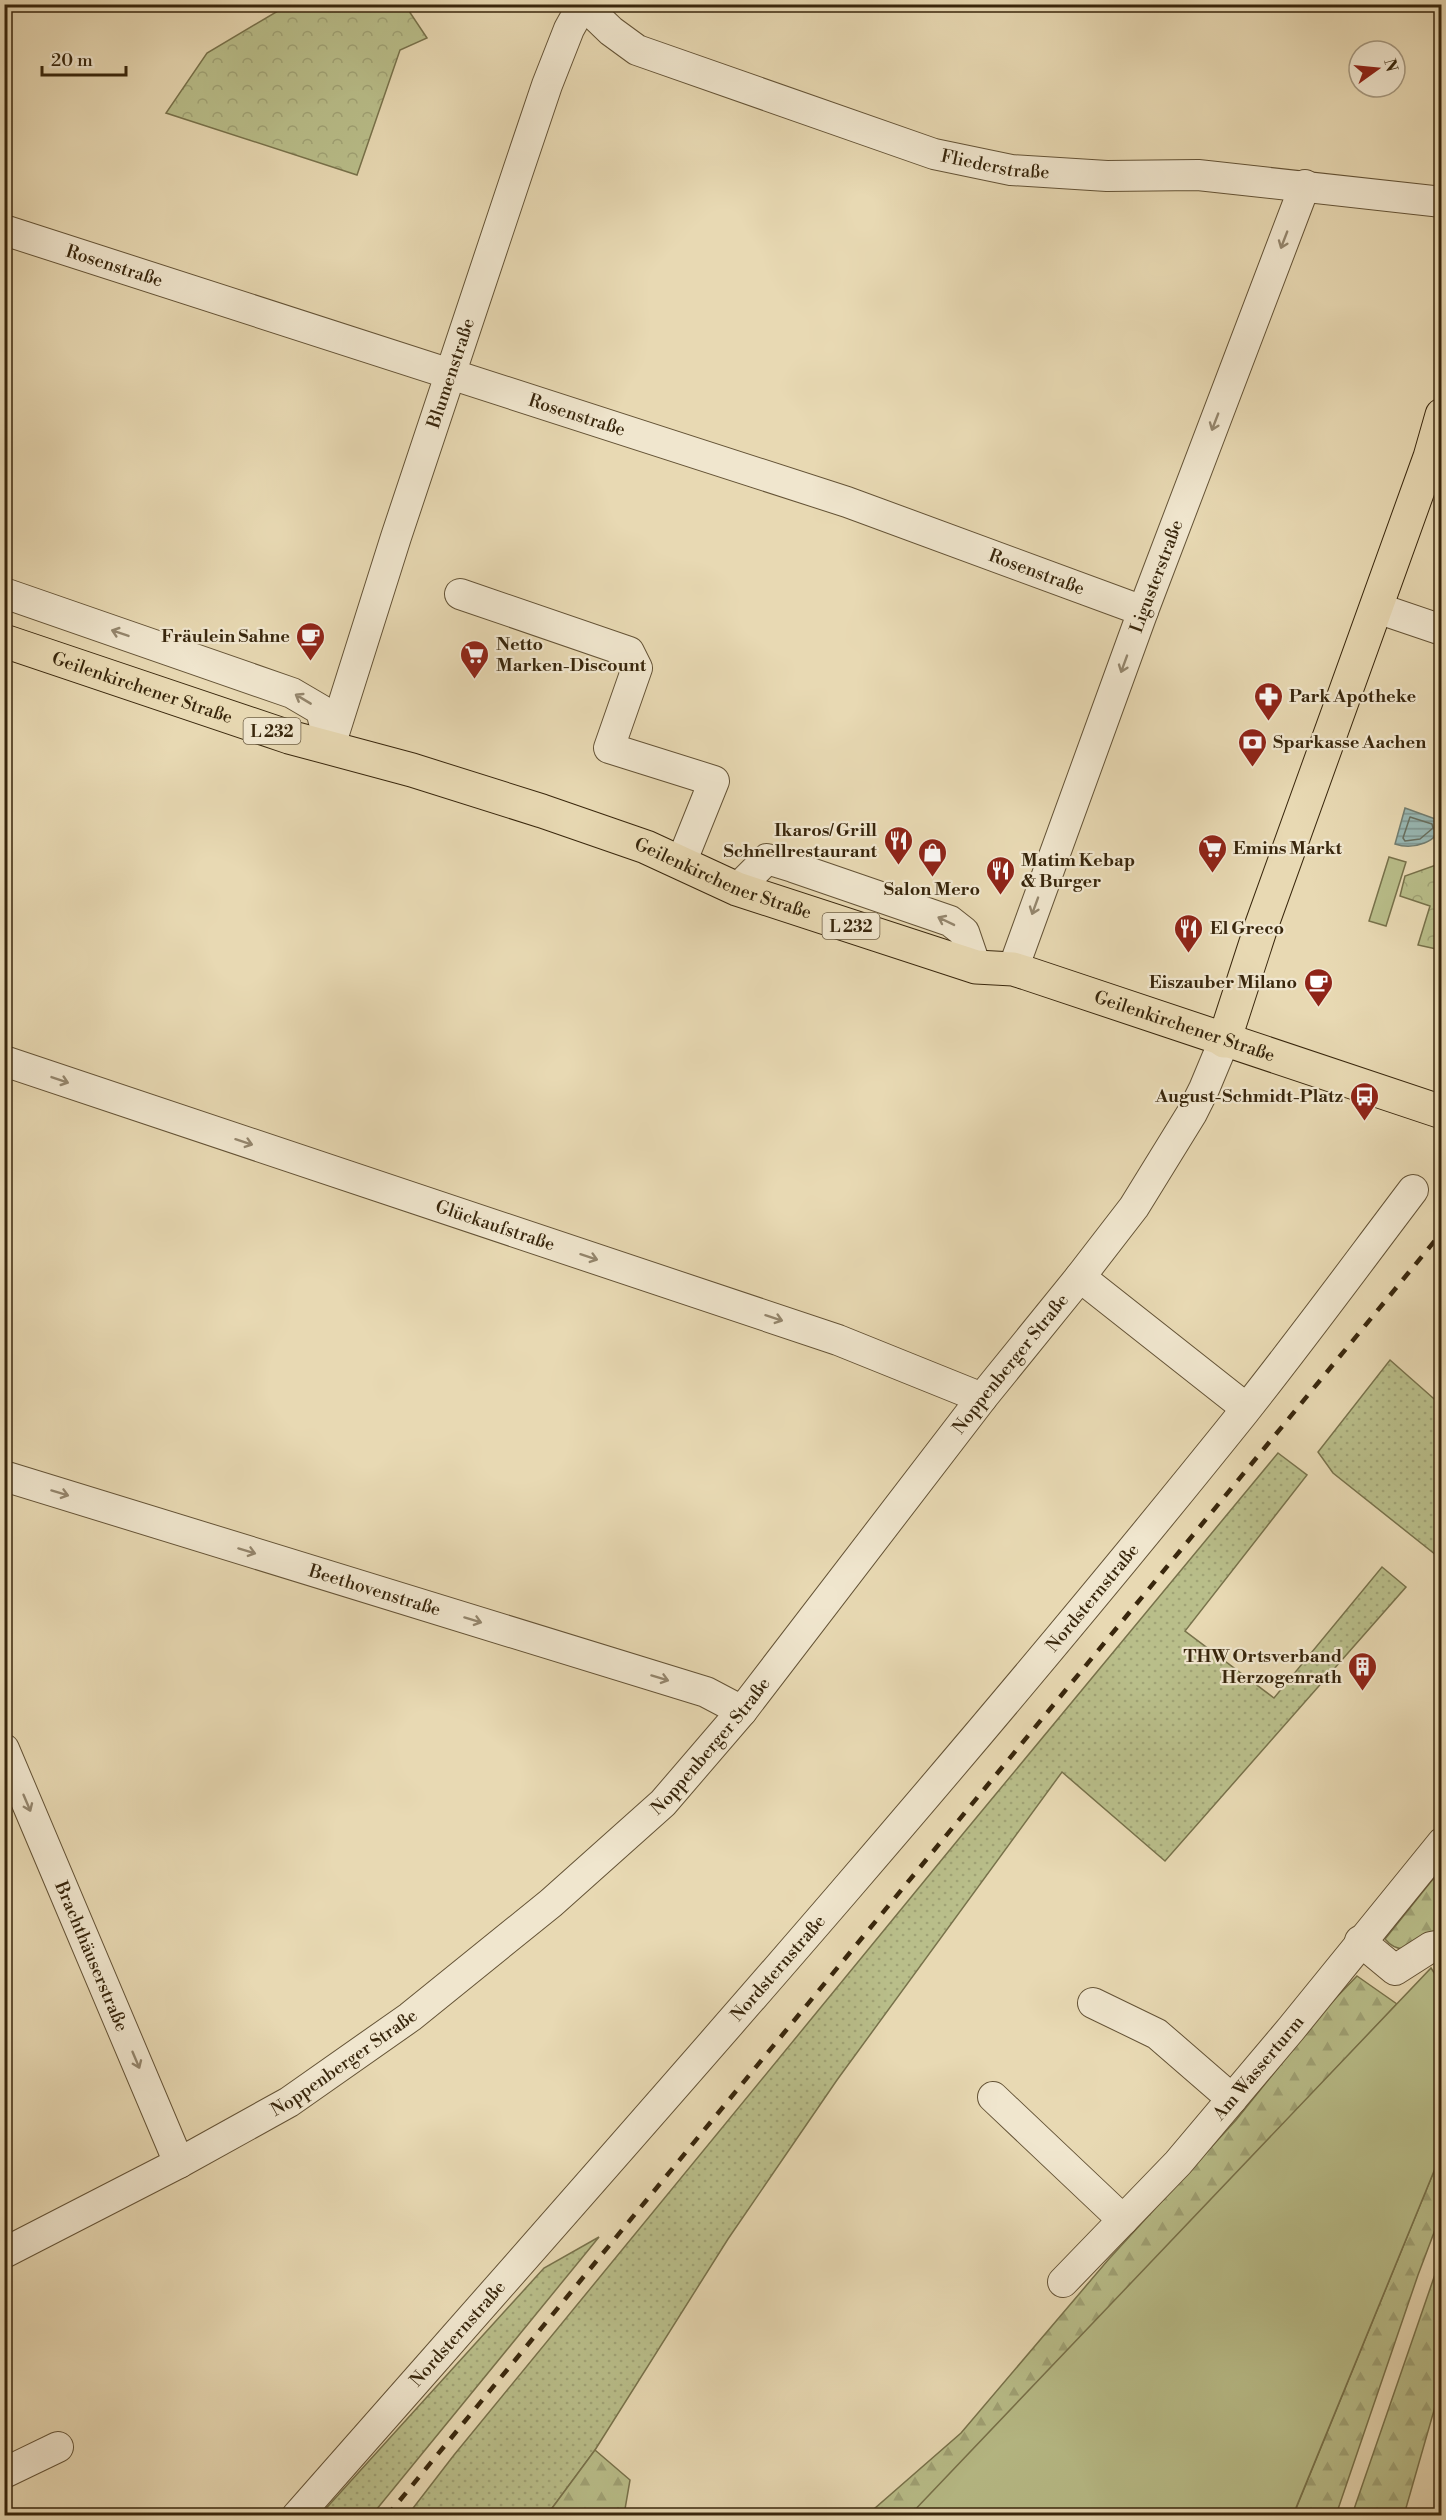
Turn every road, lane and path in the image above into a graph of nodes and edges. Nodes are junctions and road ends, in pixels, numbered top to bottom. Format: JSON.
{"nodes":[{"id":1,"x":583,"y":4,"type":"edge"},
{"id":2,"x":1305,"y":185,"type":"junction"},
{"id":3,"x":1442,"y":202,"type":"edge"},
{"id":4,"x":4,"y":230,"type":"edge"},
{"id":5,"x":450,"y":374,"type":"junction"},
{"id":6,"x":1442,"y":415,"type":"edge"},
{"id":7,"x":4,"y":593,"type":"edge"},
{"id":8,"x":460,"y":594,"type":"dead end"},
{"id":9,"x":1377,"y":608,"type":"junction"},
{"id":10,"x":1143,"y":611,"type":"junction"},
{"id":11,"x":1442,"y":630,"type":"edge"},
{"id":12,"x":4,"y":640,"type":"edge"},
{"id":13,"x":330,"y":746,"type":"junction"},
{"id":14,"x":681,"y":863,"type":"junction"},
{"id":15,"x":1013,"y":969,"type":"junction"},
{"id":16,"x":1224,"y":1041,"type":"junction"},
{"id":17,"x":4,"y":1060,"type":"edge"},
{"id":18,"x":1442,"y":1112,"type":"edge"},
{"id":19,"x":1413,"y":1190,"type":"dead end"},
{"id":20,"x":1080,"y":1277,"type":"junction"},
{"id":21,"x":982,"y":1398,"type":"junction"},
{"id":22,"x":1246,"y":1408,"type":"junction"},
{"id":23,"x":4,"y":1476,"type":"edge"},
{"id":24,"x":742,"y":1711,"type":"junction"},
{"id":25,"x":4,"y":1749,"type":"edge"},
{"id":26,"x":1442,"y":1843,"type":"edge"},
{"id":27,"x":1360,"y":1941,"type":"junction"},
{"id":28,"x":1442,"y":1945,"type":"edge"},
{"id":29,"x":1093,"y":2003,"type":"dead end"},
{"id":30,"x":993,"y":2097,"type":"dead end"},
{"id":31,"x":1232,"y":2098,"type":"junction"},
{"id":32,"x":179,"y":2163,"type":"junction"},
{"id":33,"x":1124,"y":2220,"type":"junction"},
{"id":34,"x":4,"y":2253,"type":"edge"},
{"id":35,"x":1063,"y":2282,"type":"dead end"},
{"id":36,"x":58,"y":2447,"type":"dead end"},
{"id":37,"x":4,"y":2473,"type":"edge"},
{"id":38,"x":297,"y":2516,"type":"edge"}],
"edges":[{"from":1,"to":2,"type":"street","name":"Fliederstraße"},
{"from":1,"to":5,"type":"street","name":"Blumenstraße"},
{"from":2,"to":3,"type":"street","name":"Fliederstraße"},
{"from":2,"to":10,"type":"street","name":"Ligusterstraße","one_way":true},
{"from":4,"to":5,"type":"street","name":"Rosenstraße"},
{"from":5,"to":10,"type":"street","name":"Rosenstraße"},
{"from":5,"to":13,"type":"street","name":"Blumenstraße"},
{"from":6,"to":9,"type":"main road"},
{"from":13,"to":7,"type":"street","one_way":true},
{"from":8,"to":14,"type":"street"},
{"from":9,"to":11,"type":"street"},
{"from":9,"to":16,"type":"main road"},
{"from":10,"to":15,"type":"street","name":"Ligusterstraße","one_way":true},
{"from":12,"to":13,"type":"main road","name":"Geilenkirchener Straße","number":"L 232"},
{"from":13,"to":14,"type":"main road","name":"Geilenkirchener Straße","number":"L 232"},
{"from":14,"to":15,"type":"main road","name":"Geilenkirchener Straße","number":"L 232"},
{"from":15,"to":16,"type":"main road","name":"Geilenkirchener Straße","number":"L 232"},
{"from":16,"to":18,"type":"main road","name":"Geilenkirchener Straße","number":"L 232"},
{"from":16,"to":20,"type":"street","name":"Noppenberger Straße"},
{"from":17,"to":21,"type":"street","name":"Glückaufstraße","one_way":true},
{"from":19,"to":22,"type":"street","name":"Nordsternstraße"},
{"from":20,"to":21,"type":"street","name":"Noppenberger Straße"},
{"from":20,"to":22,"type":"street"},
{"from":21,"to":24,"type":"street","name":"Noppenberger Straße"},
{"from":22,"to":38,"type":"street","name":"Nordsternstraße"},
{"from":23,"to":24,"type":"street","name":"Beethovenstraße","one_way":true},
{"from":24,"to":32,"type":"street","name":"Noppenberger Straße"},
{"from":25,"to":32,"type":"street","name":"Brachthäuserstraße","one_way":true},
{"from":26,"to":27,"type":"street","name":"Am Wasserturm"},
{"from":27,"to":28,"type":"street"},
{"from":27,"to":31,"type":"street","name":"Am Wasserturm"},
{"from":29,"to":31,"type":"street"},
{"from":30,"to":33,"type":"street"},
{"from":31,"to":33,"type":"street","name":"Am Wasserturm"},
{"from":32,"to":34,"type":"street","name":"Noppenberger Straße"},
{"from":33,"to":35,"type":"street","name":"Am Wasserturm"},
{"from":36,"to":37,"type":"street"}]}
